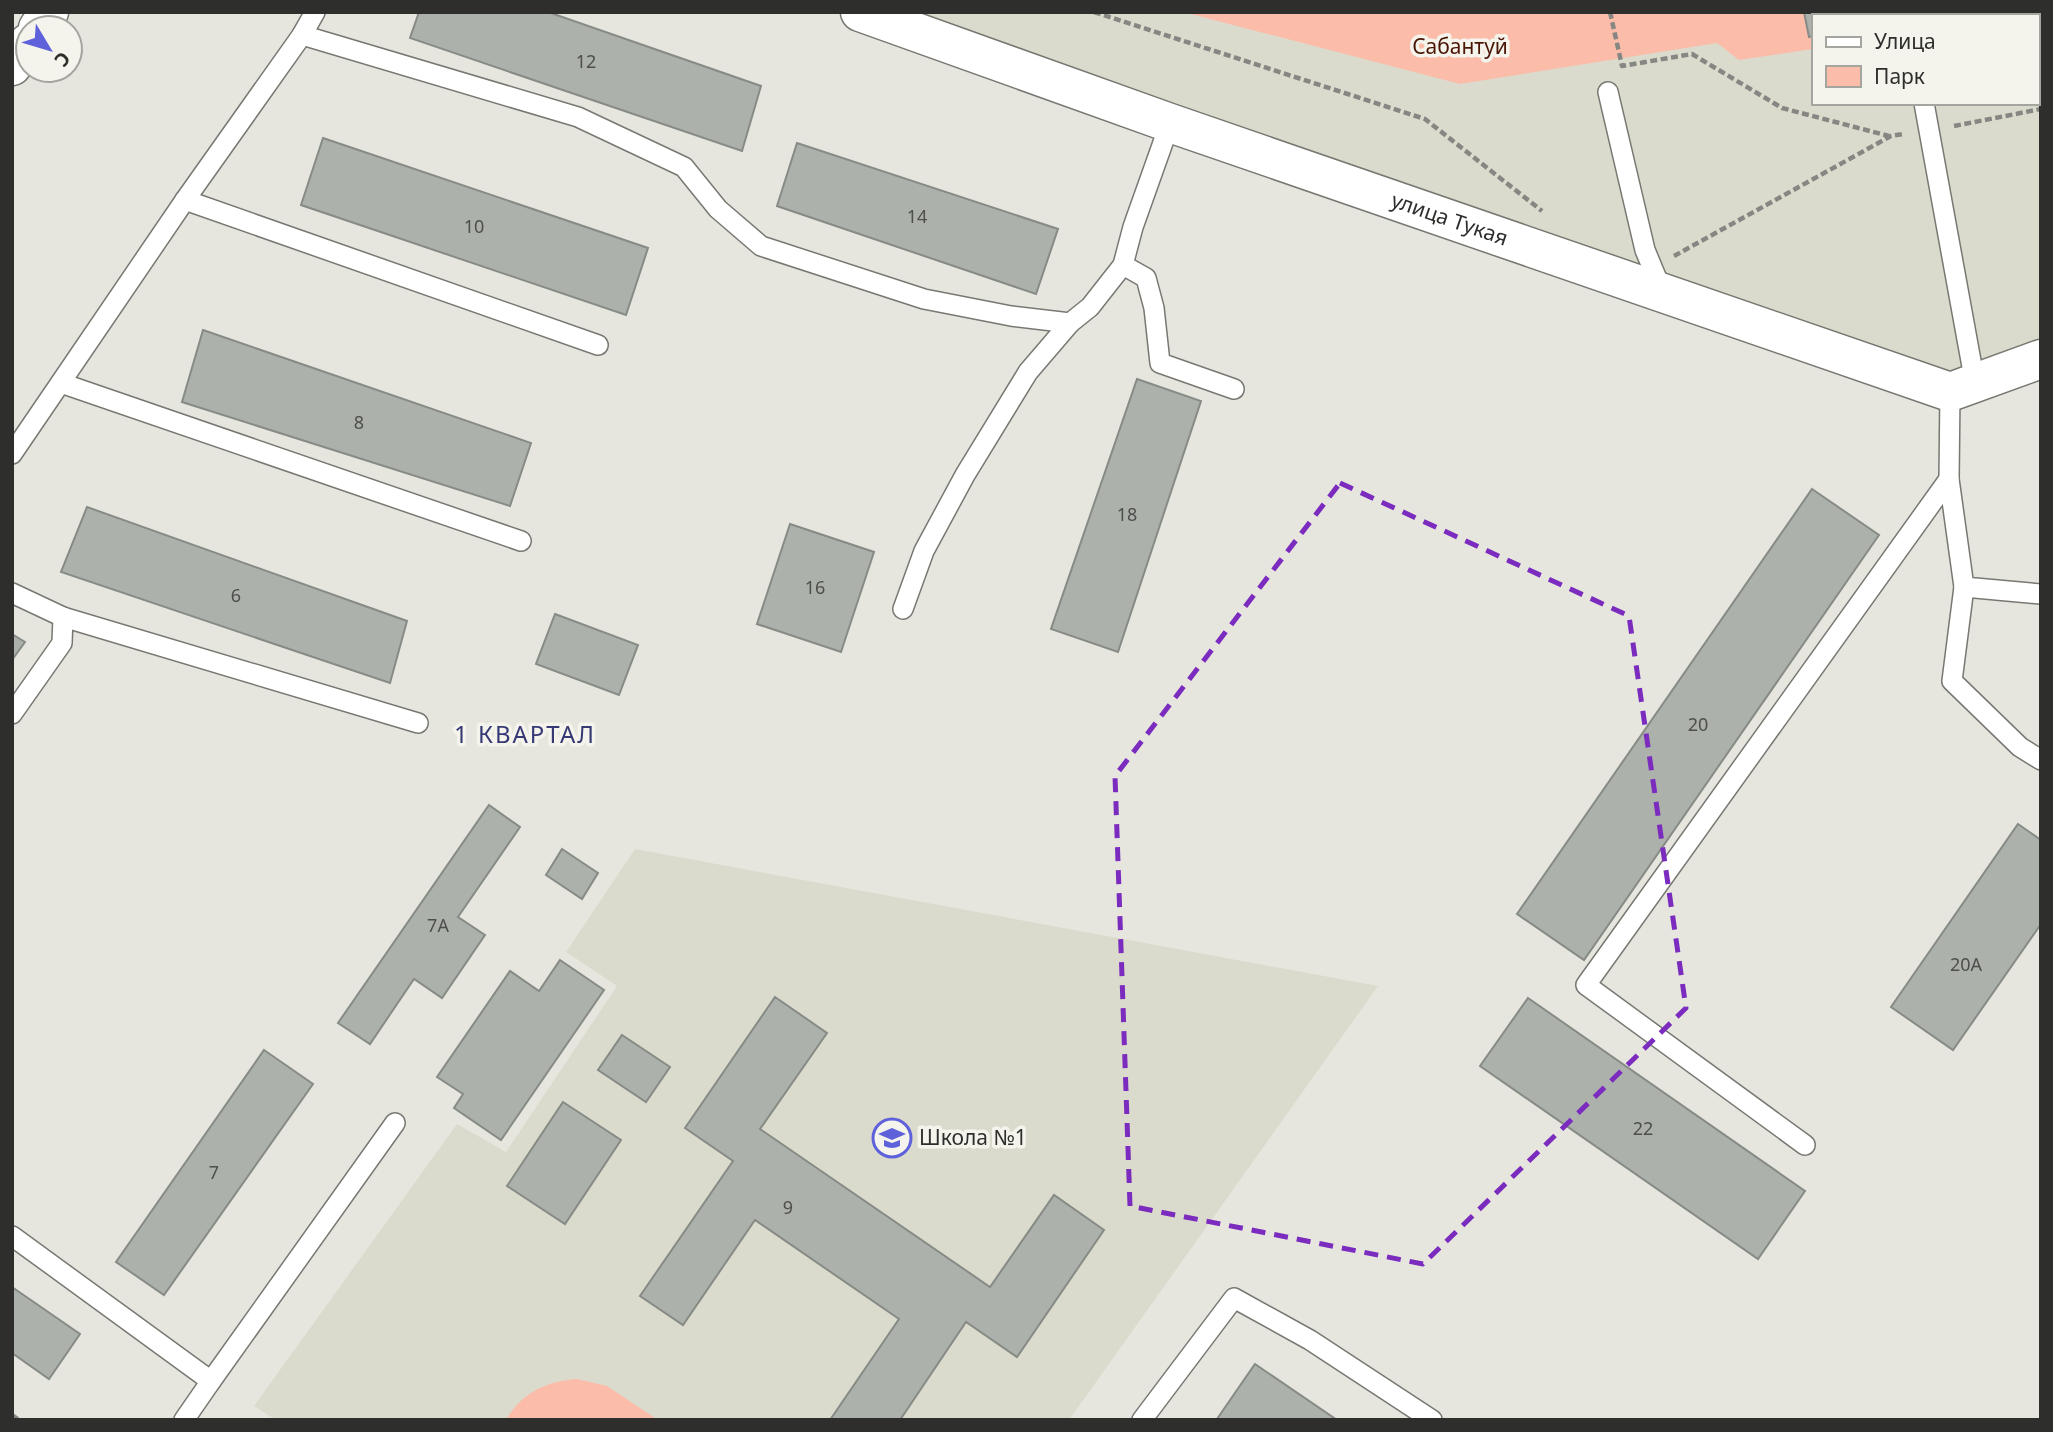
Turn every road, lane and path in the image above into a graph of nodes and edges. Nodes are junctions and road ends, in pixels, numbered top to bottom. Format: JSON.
{"nodes":[{"id":1,"x":315,"y":12,"type":"edge"},
{"id":2,"x":860,"y":12,"type":"edge"},
{"id":3,"x":1094,"y":12,"type":"edge"},
{"id":4,"x":1610,"y":12,"type":"edge"},
{"id":5,"x":302,"y":35,"type":"junction"},
{"id":6,"x":1608,"y":92,"type":"dead end"},
{"id":7,"x":1924,"y":105,"type":"edge"},
{"id":8,"x":2041,"y":109,"type":"edge"},
{"id":9,"x":1170,"y":123,"type":"junction"},
{"id":10,"x":1929,"y":130,"type":"junction"},
{"id":11,"x":1891,"y":136,"type":"junction"},
{"id":12,"x":185,"y":200,"type":"junction"},
{"id":13,"x":1551,"y":218,"type":"dead end"},
{"id":14,"x":1645,"y":250,"type":"junction"},
{"id":15,"x":1123,"y":265,"type":"junction"},
{"id":16,"x":1662,"y":292,"type":"junction"},
{"id":17,"x":1070,"y":323,"type":"junction"},
{"id":18,"x":598,"y":345,"type":"dead end"},
{"id":19,"x":2041,"y":359,"type":"edge"},
{"id":20,"x":61,"y":383,"type":"junction"},
{"id":21,"x":1963,"y":387,"type":"junction"},
{"id":22,"x":1234,"y":389,"type":"dead end"},
{"id":23,"x":12,"y":454,"type":"edge"},
{"id":24,"x":1949,"y":479,"type":"junction"},
{"id":25,"x":521,"y":541,"type":"dead end"},
{"id":26,"x":1964,"y":587,"type":"junction"},
{"id":27,"x":12,"y":593,"type":"edge"},
{"id":28,"x":2041,"y":594,"type":"edge"},
{"id":29,"x":903,"y":609,"type":"dead end"},
{"id":30,"x":63,"y":617,"type":"junction"},
{"id":31,"x":12,"y":714,"type":"edge"},
{"id":32,"x":418,"y":723,"type":"dead end"},
{"id":33,"x":2041,"y":760,"type":"edge"},
{"id":34,"x":395,"y":1123,"type":"dead end"},
{"id":35,"x":1805,"y":1145,"type":"dead end"},
{"id":36,"x":12,"y":1236,"type":"edge"},
{"id":37,"x":211,"y":1381,"type":"junction"},
{"id":38,"x":12,"y":1415,"type":"edge"},
{"id":39,"x":19,"y":1420,"type":"edge"},
{"id":40,"x":184,"y":1420,"type":"edge"},
{"id":41,"x":1142,"y":1420,"type":"edge"},
{"id":42,"x":1432,"y":1420,"type":"edge"}],
"edges":[{"from":1,"to":5,"type":"lane"},
{"from":2,"to":9,"type":"street","name":"улица Тукая"},
{"from":3,"to":13,"type":"path"},
{"from":4,"to":11,"type":"path"},
{"from":5,"to":12,"type":"lane"},
{"from":5,"to":17,"type":"lane"},
{"from":6,"to":14,"type":"lane"},
{"from":7,"to":10,"type":"lane"},
{"from":8,"to":10,"type":"path"},
{"from":9,"to":15,"type":"lane"},
{"from":9,"to":16,"type":"street","name":"улица Тукая"},
{"from":10,"to":11,"type":"path"},
{"from":10,"to":21,"type":"lane"},
{"from":11,"to":14,"type":"path"},
{"from":12,"to":18,"type":"lane"},
{"from":12,"to":20,"type":"lane"},
{"from":14,"to":16,"type":"lane"},
{"from":15,"to":17,"type":"lane"},
{"from":15,"to":22,"type":"lane"},
{"from":16,"to":21,"type":"street","name":"улица Тукая"},
{"from":17,"to":29,"type":"lane"},
{"from":19,"to":21,"type":"street"},
{"from":20,"to":23,"type":"lane"},
{"from":20,"to":25,"type":"lane"},
{"from":21,"to":24,"type":"lane"},
{"from":24,"to":26,"type":"lane"},
{"from":24,"to":35,"type":"lane"},
{"from":26,"to":28,"type":"lane"},
{"from":26,"to":33,"type":"lane"},
{"from":27,"to":30,"type":"lane"},
{"from":30,"to":31,"type":"lane"},
{"from":30,"to":32,"type":"lane"},
{"from":34,"to":37,"type":"lane"},
{"from":36,"to":37,"type":"lane"},
{"from":37,"to":40,"type":"lane"},
{"from":38,"to":39,"type":"path"},
{"from":41,"to":42,"type":"lane"}]}
